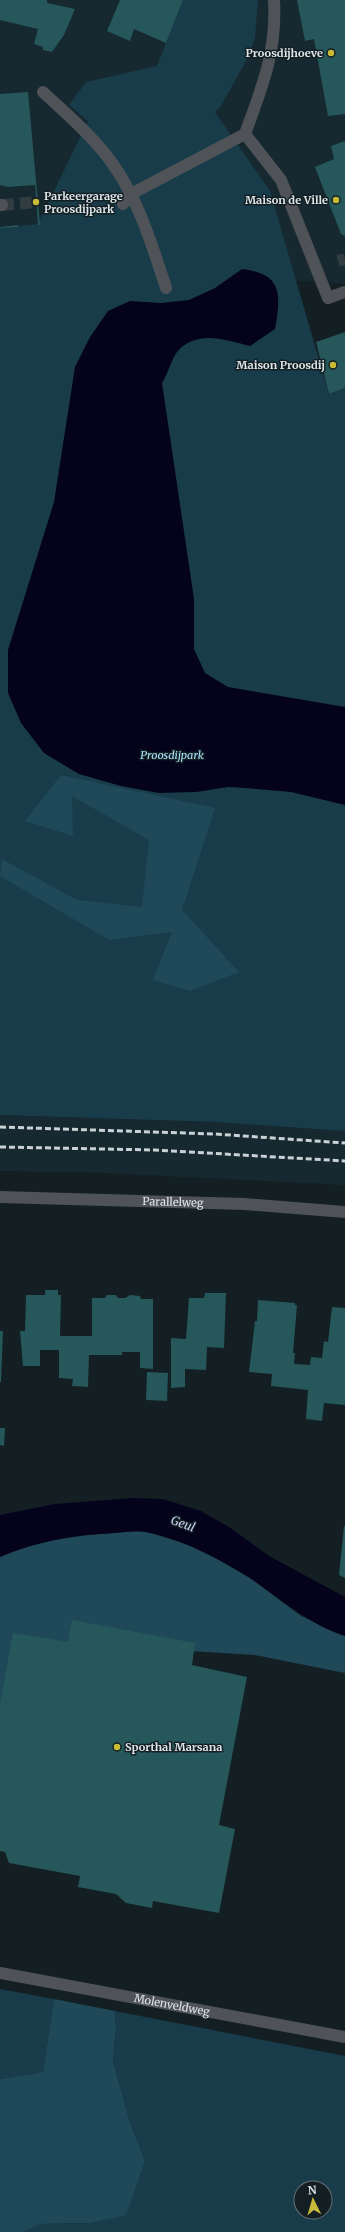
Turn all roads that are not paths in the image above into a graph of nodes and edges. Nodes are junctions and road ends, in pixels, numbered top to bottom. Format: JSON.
{"nodes":[{"id":1,"x":274,"y":0,"type":"edge"},
{"id":2,"x":43,"y":92,"type":"dead end"},
{"id":3,"x":245,"y":134,"type":"junction"},
{"id":4,"x":125,"y":182,"type":"junction"},
{"id":5,"x":113,"y":187,"type":"dead end"},
{"id":6,"x":130,"y":194,"type":"junction"},
{"id":7,"x":123,"y":204,"type":"dead end"},
{"id":8,"x":166,"y":288,"type":"dead end"},
{"id":9,"x":345,"y":292,"type":"edge"},
{"id":10,"x":0,"y":1197,"type":"edge"},
{"id":11,"x":345,"y":1212,"type":"edge"},
{"id":12,"x":0,"y":1973,"type":"edge"},
{"id":13,"x":345,"y":2037,"type":"edge"}],
"edges":[{"from":1,"to":3,"type":"street"},
{"from":2,"to":4,"type":"street"},
{"from":3,"to":6,"type":"street"},
{"from":3,"to":9,"type":"street"},
{"from":4,"to":5,"type":"street"},
{"from":4,"to":6,"type":"street"},
{"from":6,"to":7,"type":"street"},
{"from":6,"to":8,"type":"street"},
{"from":10,"to":11,"type":"street","name":"Parallelweg"},
{"from":12,"to":13,"type":"street","name":"Molenveldweg"}]}
